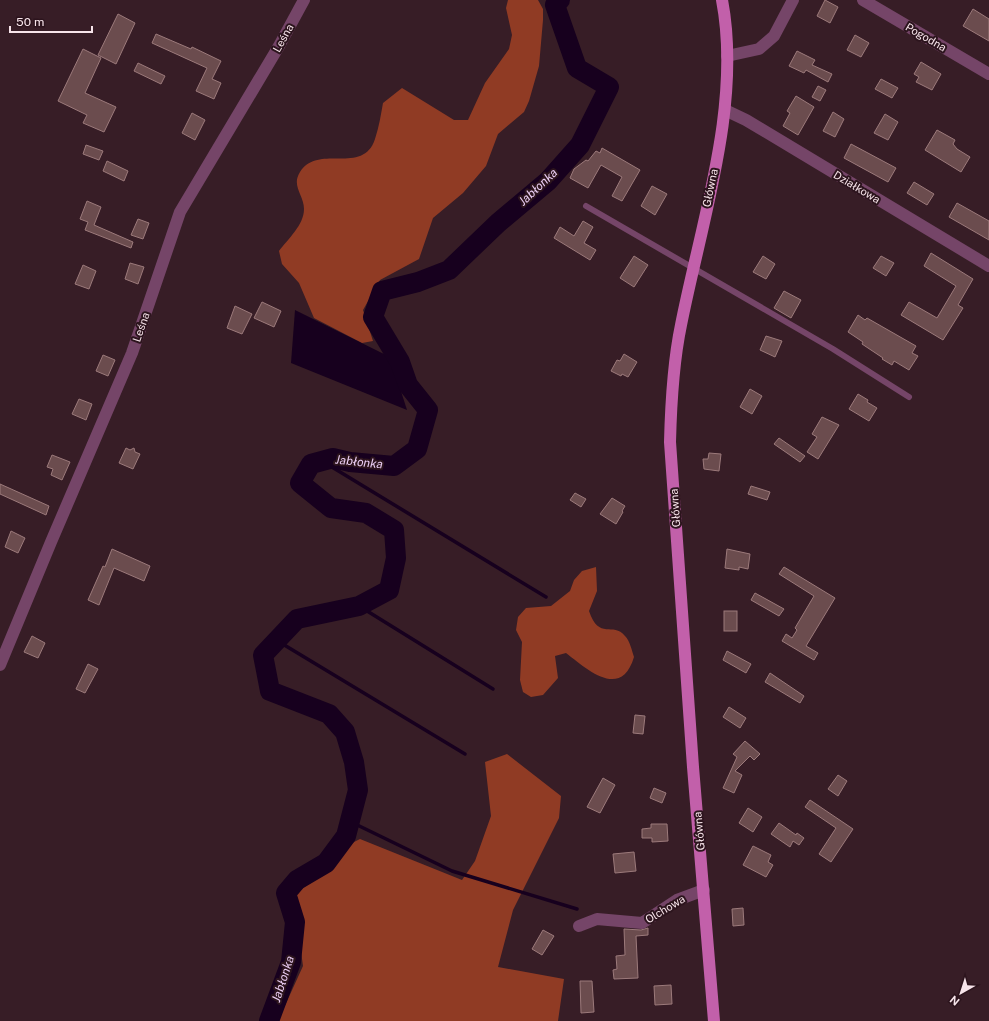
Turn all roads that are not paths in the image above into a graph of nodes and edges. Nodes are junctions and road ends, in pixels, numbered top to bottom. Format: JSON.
{"nodes":[{"id":1,"x":304,"y":0,"type":"edge"},
{"id":2,"x":722,"y":0,"type":"edge"},
{"id":3,"x":793,"y":0,"type":"edge"},
{"id":4,"x":863,"y":0,"type":"edge"},
{"id":5,"x":727,"y":56,"type":"junction"},
{"id":6,"x":989,"y":74,"type":"edge"},
{"id":7,"x":725,"y":110,"type":"junction"},
{"id":8,"x":586,"y":206,"type":"dead end"},
{"id":9,"x":989,"y":266,"type":"edge"},
{"id":10,"x":693,"y":268,"type":"junction"},
{"id":11,"x":909,"y":397,"type":"dead end"},
{"id":12,"x":0,"y":665,"type":"edge"},
{"id":13,"x":704,"y":890,"type":"junction"},
{"id":14,"x":579,"y":926,"type":"dead end"},
{"id":15,"x":714,"y":1021,"type":"edge"}],
"edges":[{"from":1,"to":12,"type":"street","name":"Leśna"},
{"from":2,"to":5,"type":"main road","name":"Główna"},
{"from":3,"to":5,"type":"street"},
{"from":4,"to":6,"type":"street","name":"Pogodna"},
{"from":5,"to":7,"type":"main road","name":"Główna"},
{"from":7,"to":9,"type":"street","name":"Działkowa"},
{"from":7,"to":10,"type":"main road","name":"Główna"},
{"from":8,"to":10,"type":"lane"},
{"from":10,"to":11,"type":"lane"},
{"from":10,"to":13,"type":"main road","name":"Główna"},
{"from":13,"to":14,"type":"street","name":"Olchowa"},
{"from":13,"to":15,"type":"main road","name":"Główna"}]}
